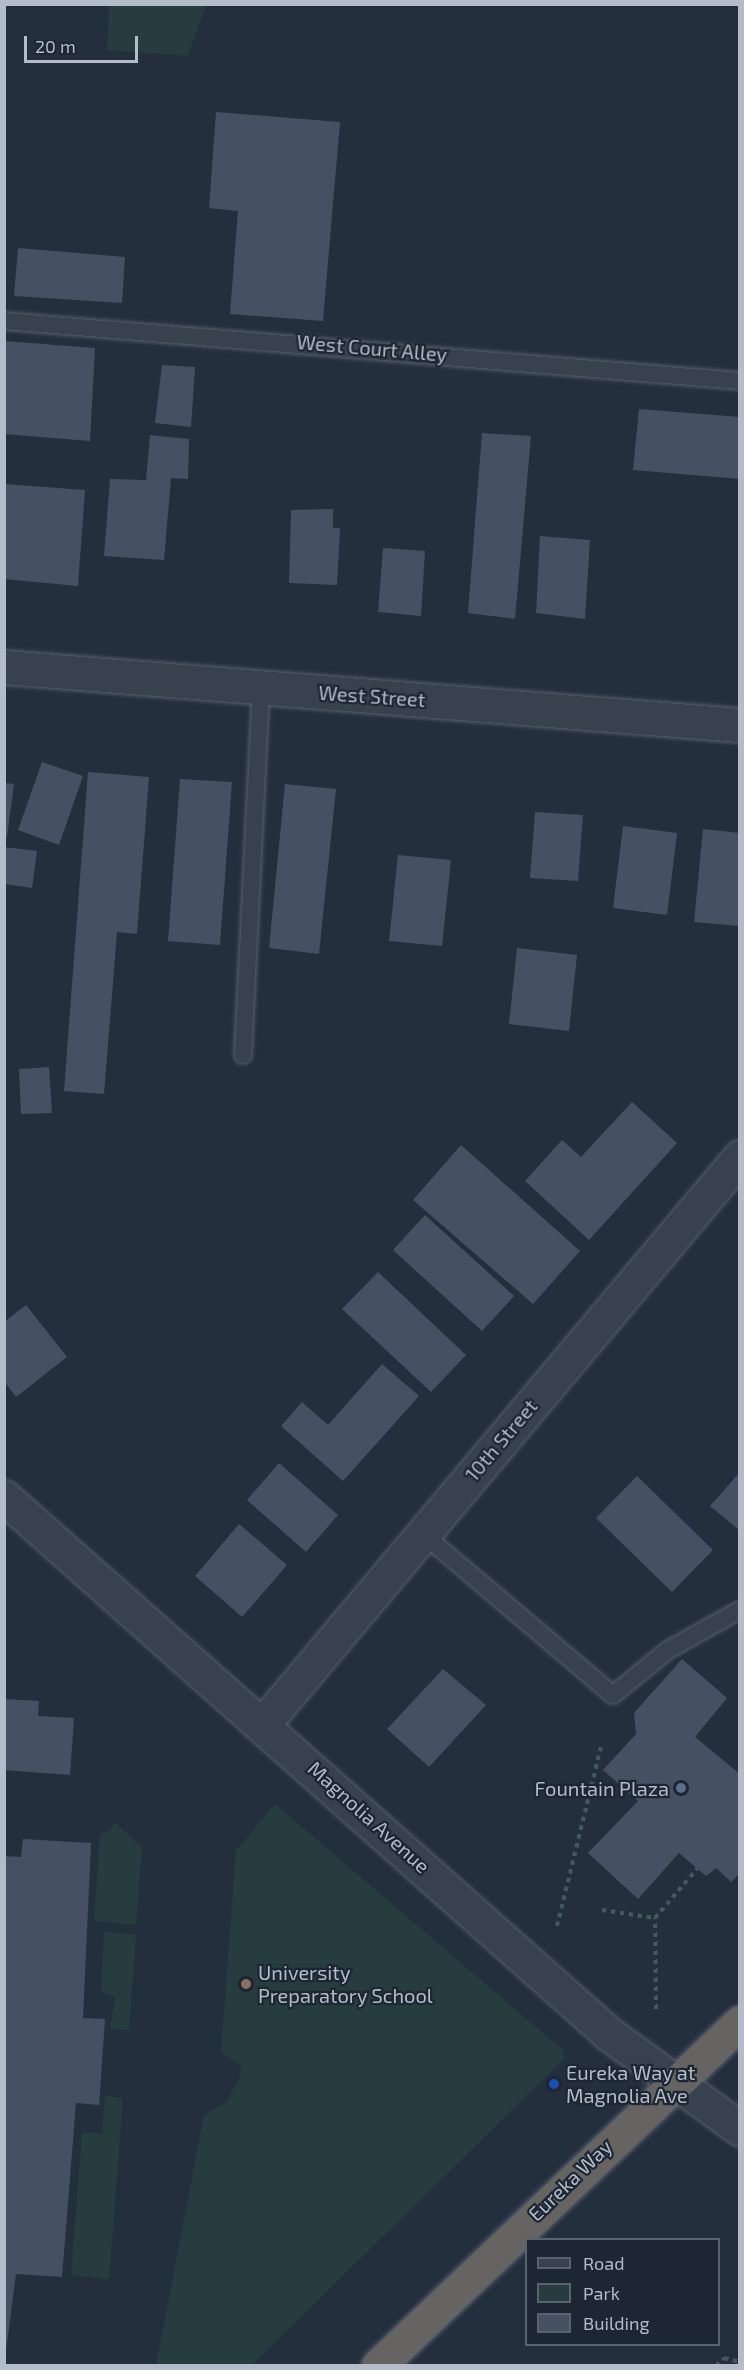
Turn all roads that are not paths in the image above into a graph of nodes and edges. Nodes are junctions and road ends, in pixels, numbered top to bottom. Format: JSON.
{"nodes":[{"id":1,"x":4,"y":321,"type":"edge"},
{"id":2,"x":740,"y":381,"type":"edge"},
{"id":3,"x":4,"y":668,"type":"edge"},
{"id":4,"x":261,"y":688,"type":"junction"},
{"id":5,"x":740,"y":725,"type":"edge"},
{"id":6,"x":243,"y":1055,"type":"dead end"},
{"id":7,"x":740,"y":1157,"type":"edge"},
{"id":8,"x":4,"y":1497,"type":"edge"},
{"id":9,"x":423,"y":1534,"type":"junction"},
{"id":10,"x":740,"y":1610,"type":"edge"},
{"id":11,"x":264,"y":1723,"type":"junction"},
{"id":12,"x":740,"y":2022,"type":"edge"},
{"id":13,"x":675,"y":2082,"type":"junction"},
{"id":14,"x":740,"y":2129,"type":"edge"},
{"id":15,"x":378,"y":2366,"type":"edge"}],
"edges":[{"from":1,"to":2,"type":"lane","name":"West Court Alley"},
{"from":3,"to":4,"type":"street","name":"West Street"},
{"from":4,"to":5,"type":"street","name":"West Street"},
{"from":4,"to":6,"type":"lane"},
{"from":7,"to":9,"type":"street","name":"10th Street"},
{"from":8,"to":11,"type":"street","name":"Magnolia Avenue"},
{"from":9,"to":10,"type":"lane"},
{"from":9,"to":11,"type":"street","name":"10th Street"},
{"from":11,"to":13,"type":"street","name":"Magnolia Avenue"},
{"from":12,"to":13,"type":"highway","name":"Eureka Way"},
{"from":13,"to":14,"type":"street","name":"Magnolia Avenue"},
{"from":13,"to":15,"type":"highway","name":"Eureka Way"}]}
